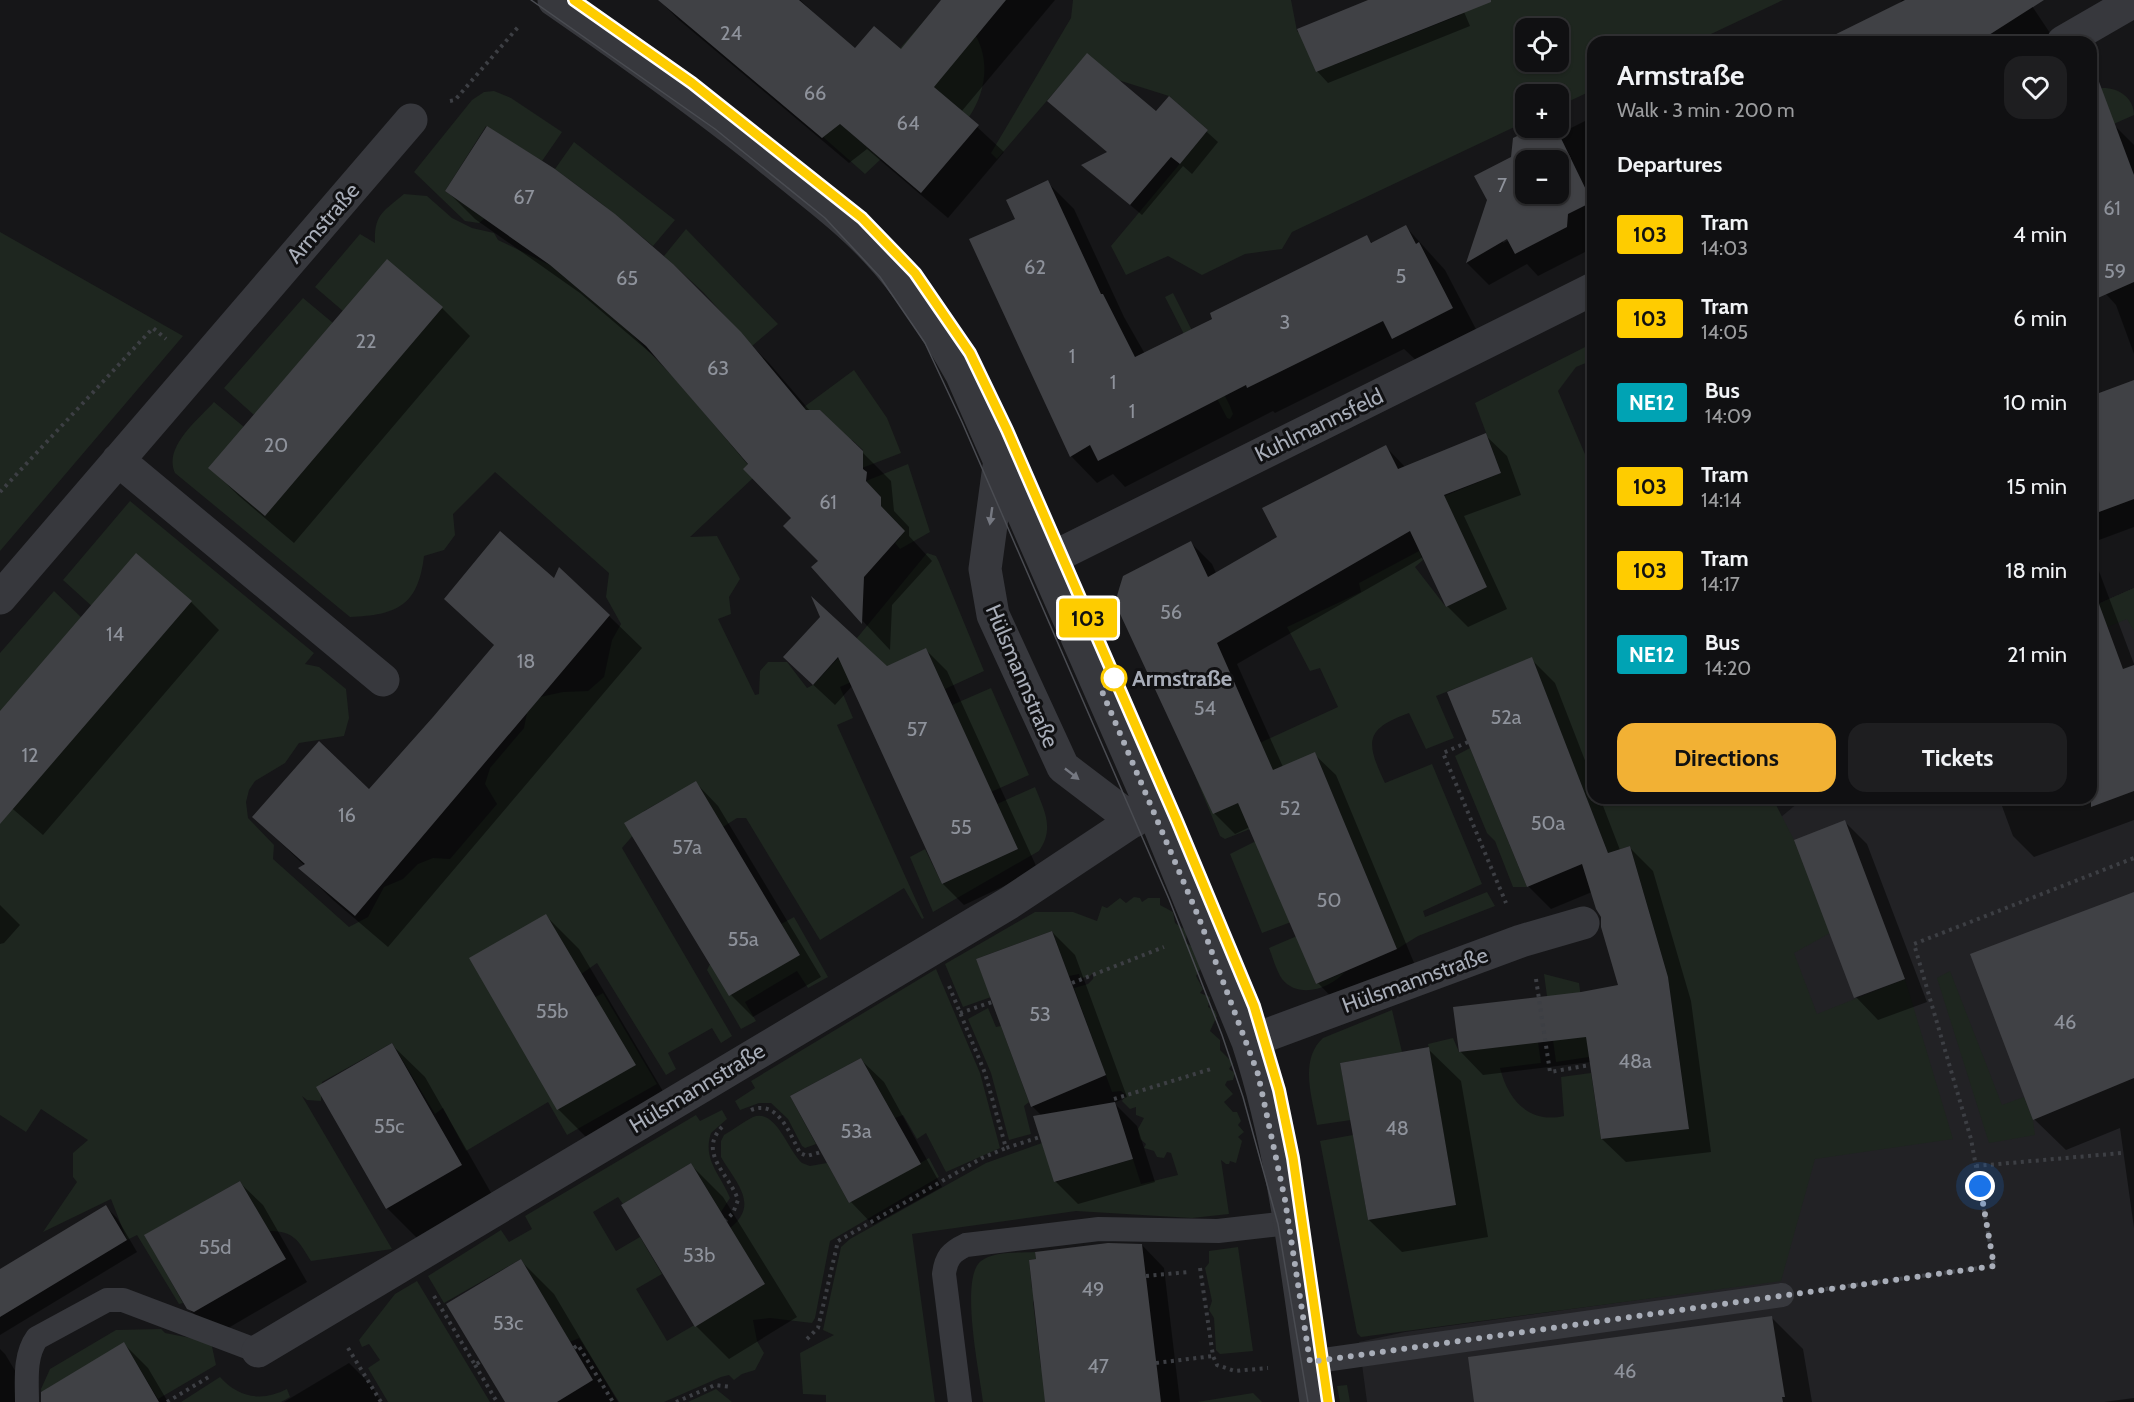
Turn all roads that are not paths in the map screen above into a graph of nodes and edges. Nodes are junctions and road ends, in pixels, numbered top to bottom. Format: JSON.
{"nodes":[{"id":1,"x":554,"y":0,"type":"edge"},
{"id":2,"x":2131,"y":4,"type":"edge"},
{"id":3,"x":2073,"y":36,"type":"edge"},
{"id":4,"x":411,"y":120,"type":"road end"},
{"id":5,"x":1587,"y":292,"type":"edge"},
{"id":6,"x":1000,"y":459,"type":"junction"},
{"id":7,"x":118,"y":460,"type":"junction"},
{"id":8,"x":1046,"y":561,"type":"junction"},
{"id":9,"x":0,"y":598,"type":"edge"},
{"id":10,"x":383,"y":680,"type":"dead end"},
{"id":11,"x":1143,"y":815,"type":"junction"},
{"id":12,"x":1583,"y":923,"type":"dead end"},
{"id":13,"x":1250,"y":1049,"type":"junction"},
{"id":14,"x":1289,"y":1223,"type":"junction"},
{"id":15,"x":1782,"y":1295,"type":"road end"},
{"id":16,"x":258,"y":1352,"type":"joint"},
{"id":17,"x":1310,"y":1362,"type":"junction"},
{"id":18,"x":27,"y":1402,"type":"edge"},
{"id":19,"x":960,"y":1402,"type":"edge"},
{"id":20,"x":1316,"y":1402,"type":"edge"}],
"edges":[{"from":1,"to":6,"type":"street"},
{"from":2,"to":3,"type":"street"},
{"from":4,"to":7,"type":"street","name":"Armstraße"},
{"from":5,"to":8,"type":"street","name":"Kuhlmannsfeld"},
{"from":6,"to":8,"type":"street"},
{"from":6,"to":11,"type":"street","name":"Hülsmannstraße","one_way":true},
{"from":7,"to":9,"type":"street","name":"Armstraße"},
{"from":7,"to":10,"type":"street"},
{"from":8,"to":11,"type":"street"},
{"from":11,"to":13,"type":"street"},
{"from":11,"to":16,"type":"street","name":"Hülsmannstraße"},
{"from":12,"to":13,"type":"street","name":"Hülsmannstraße"},
{"from":13,"to":14,"type":"street"},
{"from":14,"to":17,"type":"street"},
{"from":14,"to":19,"type":"lane"},
{"from":15,"to":17,"type":"lane"},
{"from":16,"to":18,"type":"lane"},
{"from":17,"to":20,"type":"street"}]}
